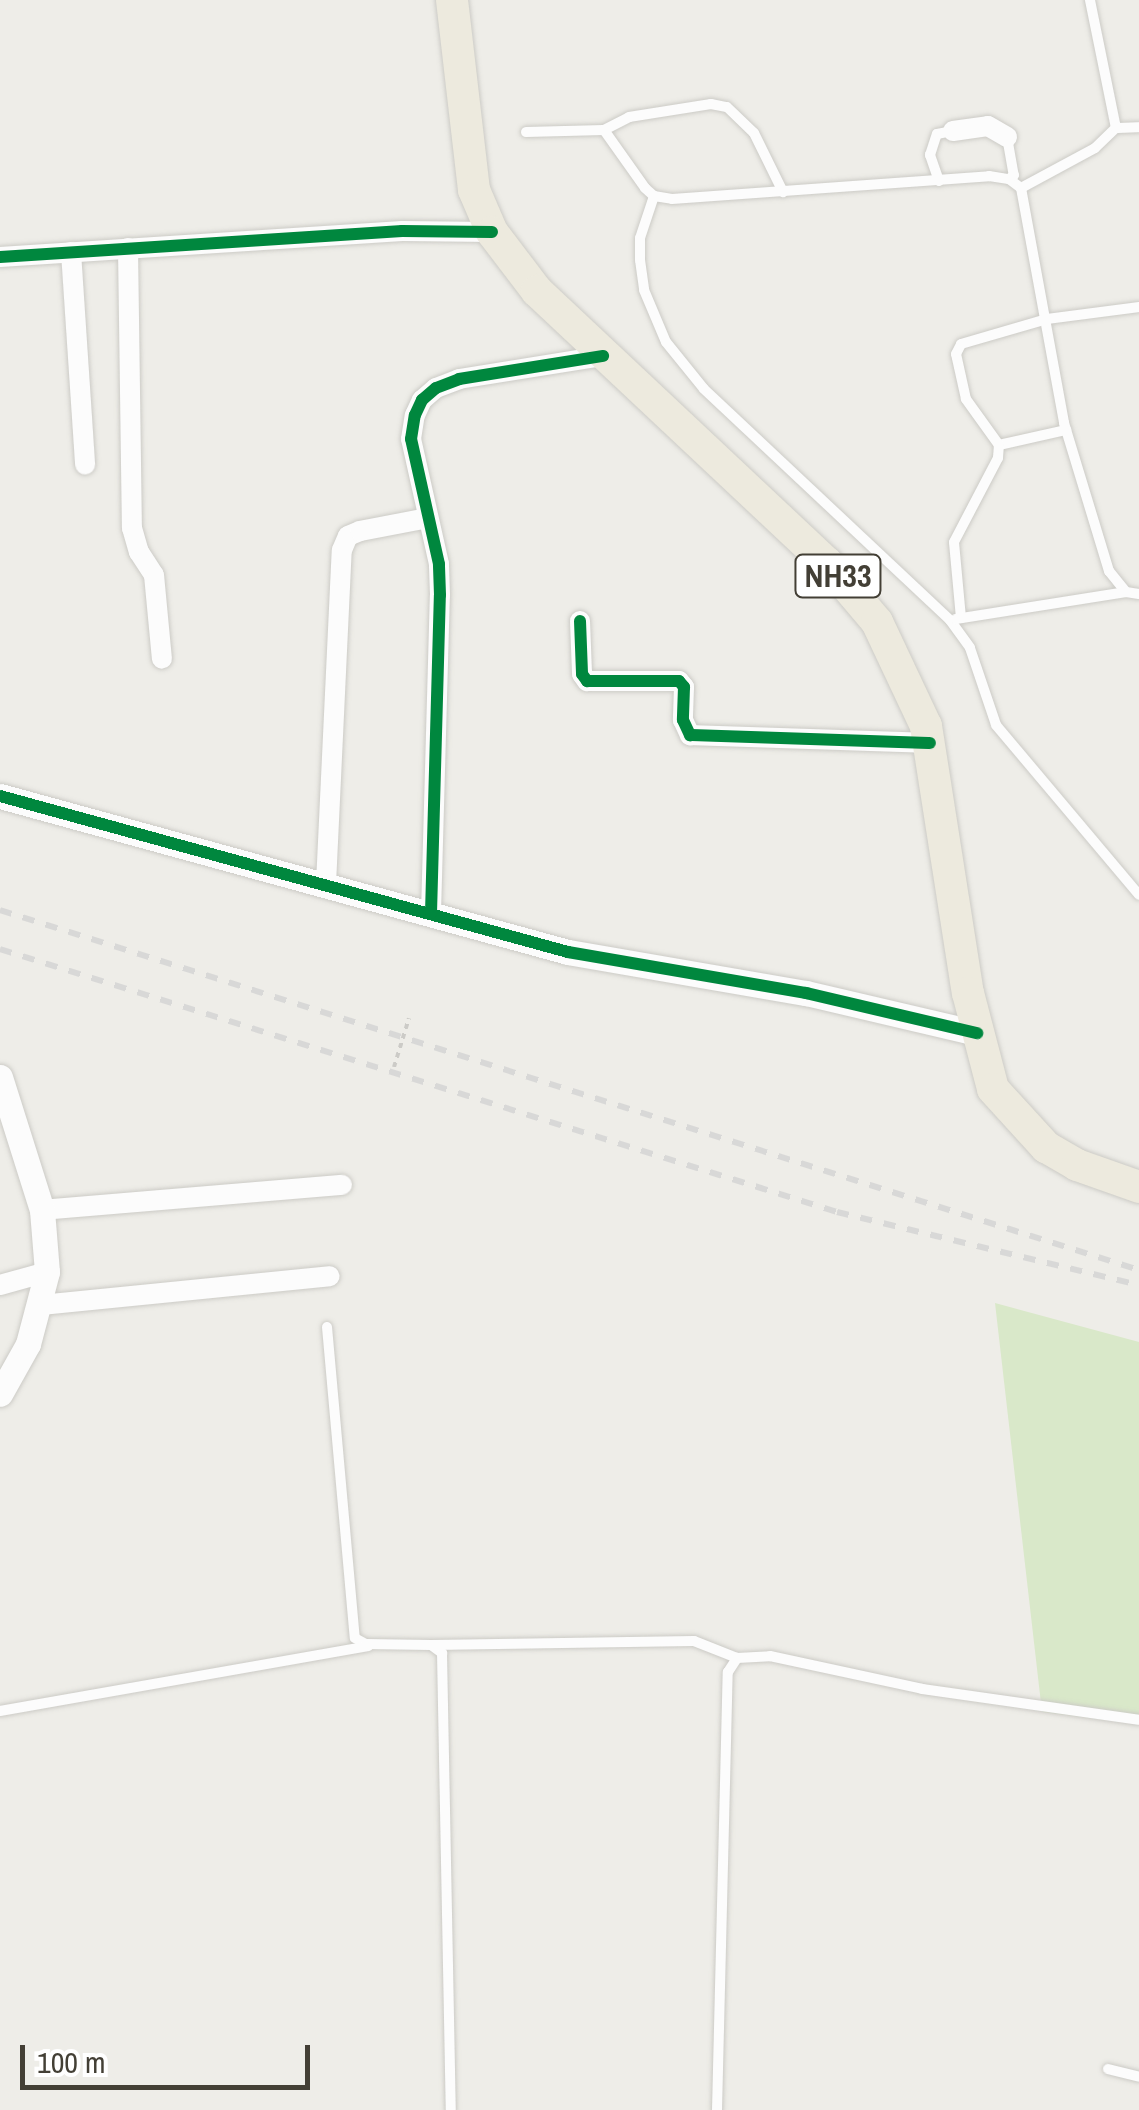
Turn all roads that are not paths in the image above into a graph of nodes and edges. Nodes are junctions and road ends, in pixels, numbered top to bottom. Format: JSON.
{"nodes":[{"id":1,"x":452,"y":0,"type":"edge"},
{"id":2,"x":1090,"y":0,"type":"edge"},
{"id":3,"x":1139,"y":127,"type":"edge"},
{"id":4,"x":1116,"y":128,"type":"junction"},
{"id":5,"x":604,"y":130,"type":"junction"},
{"id":6,"x":953,"y":131,"type":"joint"},
{"id":7,"x":526,"y":132,"type":"dead end"},
{"id":8,"x":1007,"y":137,"type":"joint"},
{"id":9,"x":1010,"y":179,"type":"junction"},
{"id":10,"x":939,"y":181,"type":"junction"},
{"id":11,"x":1021,"y":188,"type":"junction"},
{"id":12,"x":782,"y":192,"type":"junction"},
{"id":13,"x":654,"y":196,"type":"junction"},
{"id":14,"x":492,"y":232,"type":"junction"},
{"id":15,"x":128,"y":248,"type":"junction"},
{"id":16,"x":70,"y":252,"type":"junction"},
{"id":17,"x":0,"y":256,"type":"edge"},
{"id":18,"x":1139,"y":307,"type":"edge"},
{"id":19,"x":1046,"y":318,"type":"junction"},
{"id":20,"x":603,"y":356,"type":"junction"},
{"id":21,"x":1066,"y":430,"type":"junction"},
{"id":22,"x":1000,"y":445,"type":"junction"},
{"id":23,"x":85,"y":465,"type":"dead end"},
{"id":24,"x":428,"y":518,"type":"junction"},
{"id":25,"x":1126,"y":592,"type":"junction"},
{"id":26,"x":1139,"y":594,"type":"edge"},
{"id":27,"x":956,"y":619,"type":"junction"},
{"id":28,"x":580,"y":621,"type":"dead end"},
{"id":29,"x":162,"y":659,"type":"dead end"},
{"id":30,"x":930,"y":744,"type":"junction"},
{"id":31,"x":0,"y":796,"type":"edge"},
{"id":32,"x":326,"y":884,"type":"junction"},
{"id":33,"x":1139,"y":895,"type":"edge"},
{"id":34,"x":430,"y":913,"type":"junction"},
{"id":35,"x":976,"y":1033,"type":"junction"},
{"id":36,"x":0,"y":1077,"type":"edge"},
{"id":37,"x":342,"y":1185,"type":"dead end"},
{"id":38,"x":1139,"y":1187,"type":"edge"},
{"id":39,"x":42,"y":1210,"type":"junction"},
{"id":40,"x":48,"y":1272,"type":"junction"},
{"id":41,"x":330,"y":1276,"type":"dead end"},
{"id":42,"x":0,"y":1284,"type":"edge"},
{"id":43,"x":41,"y":1305,"type":"junction"},
{"id":44,"x":327,"y":1328,"type":"dead end"},
{"id":45,"x":0,"y":1394,"type":"edge"},
{"id":46,"x":376,"y":1645,"type":"junction"},
{"id":47,"x":431,"y":1645,"type":"junction"},
{"id":48,"x":737,"y":1658,"type":"junction"},
{"id":49,"x":0,"y":1711,"type":"edge"},
{"id":50,"x":1139,"y":1720,"type":"edge"},
{"id":51,"x":1108,"y":2069,"type":"dead end"},
{"id":52,"x":1139,"y":2078,"type":"edge"},
{"id":53,"x":451,"y":2110,"type":"edge"},
{"id":54,"x":717,"y":2110,"type":"edge"}],
"edges":[{"from":1,"to":14,"type":"highway","number":"NH33"},
{"from":2,"to":4,"type":"lane"},
{"from":3,"to":4,"type":"lane"},
{"from":4,"to":11,"type":"lane"},
{"from":5,"to":7,"type":"lane"},
{"from":5,"to":12,"type":"lane"},
{"from":5,"to":13,"type":"lane"},
{"from":6,"to":8,"type":"street"},
{"from":6,"to":10,"type":"lane"},
{"from":8,"to":9,"type":"lane"},
{"from":9,"to":10,"type":"lane"},
{"from":9,"to":11,"type":"lane"},
{"from":10,"to":12,"type":"lane"},
{"from":11,"to":19,"type":"lane"},
{"from":12,"to":13,"type":"lane"},
{"from":13,"to":27,"type":"lane"},
{"from":14,"to":15,"type":"street"},
{"from":14,"to":20,"type":"highway","number":"NH33"},
{"from":15,"to":16,"type":"street"},
{"from":15,"to":29,"type":"street"},
{"from":16,"to":17,"type":"street"},
{"from":16,"to":23,"type":"street"},
{"from":18,"to":19,"type":"lane"},
{"from":19,"to":21,"type":"lane"},
{"from":19,"to":22,"type":"lane"},
{"from":20,"to":24,"type":"street"},
{"from":20,"to":30,"type":"highway","number":"NH33"},
{"from":21,"to":22,"type":"lane"},
{"from":21,"to":25,"type":"lane"},
{"from":22,"to":27,"type":"lane"},
{"from":24,"to":32,"type":"street"},
{"from":24,"to":34,"type":"street"},
{"from":25,"to":26,"type":"lane"},
{"from":25,"to":27,"type":"lane"},
{"from":27,"to":33,"type":"lane"},
{"from":28,"to":30,"type":"street"},
{"from":30,"to":35,"type":"highway","number":"NH33"},
{"from":31,"to":32,"type":"street"},
{"from":32,"to":34,"type":"street"},
{"from":34,"to":35,"type":"street"},
{"from":35,"to":38,"type":"highway","number":"NH33"},
{"from":36,"to":39,"type":"street"},
{"from":37,"to":39,"type":"street"},
{"from":39,"to":40,"type":"street"},
{"from":40,"to":42,"type":"street"},
{"from":40,"to":43,"type":"street"},
{"from":41,"to":43,"type":"street"},
{"from":43,"to":45,"type":"street"},
{"from":44,"to":46,"type":"lane"},
{"from":46,"to":47,"type":"lane"},
{"from":46,"to":49,"type":"lane"},
{"from":47,"to":48,"type":"lane"},
{"from":47,"to":53,"type":"lane"},
{"from":48,"to":50,"type":"lane"},
{"from":48,"to":54,"type":"lane"},
{"from":51,"to":52,"type":"lane"}]}
